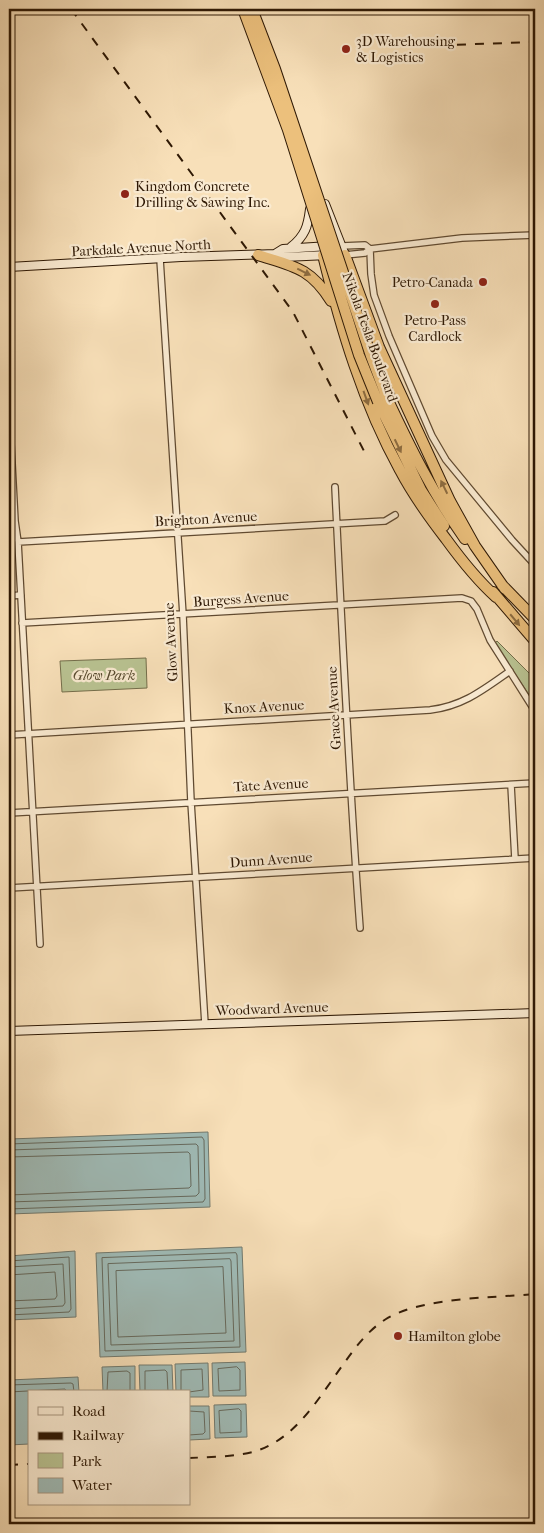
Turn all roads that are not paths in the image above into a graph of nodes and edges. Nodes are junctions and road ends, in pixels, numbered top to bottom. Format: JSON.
{"nodes":[{"id":1,"x":245,"y":9,"type":"edge"},
{"id":2,"x":252,"y":9,"type":"edge"},
{"id":3,"x":299,"y":154,"type":"junction"},
{"id":4,"x":301,"y":176,"type":"junction"},
{"id":5,"x":310,"y":209,"type":"junction"},
{"id":6,"x":535,"y":235,"type":"edge"},
{"id":7,"x":290,"y":248,"type":"junction"},
{"id":8,"x":370,"y":249,"type":"junction"},
{"id":9,"x":344,"y":250,"type":"junction"},
{"id":10,"x":327,"y":251,"type":"junction"},
{"id":11,"x":275,"y":254,"type":"junction"},
{"id":12,"x":258,"y":255,"type":"junction"},
{"id":13,"x":160,"y":259,"type":"junction"},
{"id":14,"x":9,"y":267,"type":"edge"},
{"id":15,"x":360,"y":299,"type":"junction"},
{"id":16,"x":340,"y":319,"type":"junction"},
{"id":17,"x":382,"y":400,"type":"junction"},
{"id":18,"x":9,"y":406,"type":"edge"},
{"id":19,"x":335,"y":487,"type":"dead end"},
{"id":20,"x":394,"y":515,"type":"dead end"},
{"id":21,"x":12,"y":522,"type":"edge"},
{"id":22,"x":337,"y":524,"type":"junction"},
{"id":23,"x":177,"y":533,"type":"junction"},
{"id":24,"x":18,"y":542,"type":"junction"},
{"id":25,"x":535,"y":564,"type":"edge"},
{"id":26,"x":505,"y":589,"type":"junction"},
{"id":27,"x":21,"y":595,"type":"junction"},
{"id":28,"x":9,"y":596,"type":"edge"},
{"id":29,"x":496,"y":597,"type":"junction"},
{"id":30,"x":340,"y":605,"type":"junction"},
{"id":31,"x":183,"y":615,"type":"junction"},
{"id":32,"x":535,"y":620,"type":"edge"},
{"id":33,"x":22,"y":623,"type":"junction"},
{"id":34,"x":535,"y":641,"type":"edge"},
{"id":35,"x":510,"y":671,"type":"junction"},
{"id":36,"x":535,"y":711,"type":"edge"},
{"id":37,"x":348,"y":714,"type":"junction"},
{"id":38,"x":188,"y":724,"type":"junction"},
{"id":39,"x":9,"y":734,"type":"edge"},
{"id":40,"x":28,"y":734,"type":"junction"},
{"id":41,"x":535,"y":783,"type":"edge"},
{"id":42,"x":511,"y":785,"type":"junction"},
{"id":43,"x":350,"y":794,"type":"junction"},
{"id":44,"x":191,"y":802,"type":"junction"},
{"id":45,"x":33,"y":812,"type":"junction"},
{"id":46,"x":9,"y":813,"type":"edge"},
{"id":47,"x":535,"y":858,"type":"edge"},
{"id":48,"x":515,"y":859,"type":"junction"},
{"id":49,"x":355,"y":868,"type":"junction"},
{"id":50,"x":196,"y":877,"type":"junction"},
{"id":51,"x":37,"y":887,"type":"junction"},
{"id":52,"x":9,"y":888,"type":"edge"},
{"id":53,"x":360,"y":928,"type":"dead end"},
{"id":54,"x":40,"y":944,"type":"dead end"},
{"id":55,"x":535,"y":1013,"type":"edge"},
{"id":56,"x":205,"y":1024,"type":"junction"},
{"id":57,"x":9,"y":1030,"type":"edge"}],
"edges":[{"from":1,"to":3,"type":"main road"},
{"from":1,"to":17,"type":"highway","name":"Nikola Tesla Boulevard","bridge":true},
{"from":2,"to":17,"type":"highway","name":"Nikola Tesla Boulevard","bridge":true},
{"from":3,"to":4,"type":"main road"},
{"from":3,"to":9,"type":"main road"},
{"from":4,"to":5,"type":"main road"},
{"from":4,"to":10,"type":"main road"},
{"from":5,"to":7,"type":"main road"},
{"from":5,"to":10,"type":"main road"},
{"from":6,"to":8,"type":"street","name":"Parkdale Avenue North"},
{"from":7,"to":10,"type":"main road","name":"Parkdale Avenue North"},
{"from":7,"to":11,"type":"main road","name":"Parkdale Avenue North"},
{"from":8,"to":9,"type":"street","name":"Parkdale Avenue North"},
{"from":8,"to":9,"type":"street","name":"Parkdale Avenue North"},
{"from":8,"to":25,"type":"street"},
{"from":9,"to":10,"type":"main road","name":"Parkdale Avenue North"},
{"from":9,"to":15,"type":"highway"},
{"from":10,"to":11,"type":"main road","name":"Parkdale Avenue North"},
{"from":10,"to":15,"type":"highway"},
{"from":10,"to":16,"type":"highway"},
{"from":11,"to":12,"type":"main road","name":"Parkdale Avenue North"},
{"from":12,"to":13,"type":"main road","name":"Parkdale Avenue North"},
{"from":12,"to":16,"type":"highway","one_way":true},
{"from":13,"to":14,"type":"main road","name":"Parkdale Avenue North"},
{"from":13,"to":23,"type":"street","name":"Glow Avenue"},
{"from":26,"to":15,"type":"highway","one_way":true},
{"from":16,"to":29,"type":"highway","one_way":true},
{"from":17,"to":26,"type":"highway","name":"Nikola Tesla Boulevard"},
{"from":17,"to":29,"type":"highway","name":"Nikola Tesla Boulevard","one_way":true},
{"from":18,"to":21,"type":"street"},
{"from":19,"to":22,"type":"street","name":"Grace Avenue"},
{"from":20,"to":22,"type":"street","name":"Brighton Avenue"},
{"from":21,"to":24,"type":"street"},
{"from":22,"to":23,"type":"street","name":"Brighton Avenue"},
{"from":22,"to":30,"type":"street","name":"Grace Avenue"},
{"from":23,"to":24,"type":"street","name":"Brighton Avenue"},
{"from":23,"to":31,"type":"street","name":"Glow Avenue"},
{"from":24,"to":27,"type":"street"},
{"from":26,"to":32,"type":"highway","name":"Nikola Tesla Boulevard"},
{"from":27,"to":28,"type":"street"},
{"from":27,"to":33,"type":"street"},
{"from":29,"to":34,"type":"highway","name":"Nikola Tesla Boulevard","one_way":true},
{"from":30,"to":31,"type":"street","name":"Burgess Avenue"},
{"from":30,"to":35,"type":"street","name":"Burgess Avenue"},
{"from":30,"to":37,"type":"street","name":"Grace Avenue"},
{"from":31,"to":33,"type":"street","name":"Burgess Avenue"},
{"from":31,"to":38,"type":"street","name":"Glow Avenue"},
{"from":33,"to":40,"type":"street"},
{"from":35,"to":36,"type":"street"},
{"from":35,"to":37,"type":"street","name":"Knox Avenue"},
{"from":37,"to":38,"type":"street","name":"Knox Avenue"},
{"from":37,"to":43,"type":"street","name":"Grace Avenue"},
{"from":38,"to":40,"type":"street","name":"Knox Avenue"},
{"from":38,"to":44,"type":"street","name":"Glow Avenue"},
{"from":39,"to":40,"type":"street","name":"Knox Avenue"},
{"from":40,"to":45,"type":"street"},
{"from":41,"to":42,"type":"street","name":"Tate Avenue"},
{"from":42,"to":43,"type":"street","name":"Tate Avenue"},
{"from":42,"to":48,"type":"street"},
{"from":43,"to":44,"type":"street","name":"Tate Avenue"},
{"from":43,"to":49,"type":"street","name":"Grace Avenue"},
{"from":44,"to":45,"type":"street","name":"Tate Avenue"},
{"from":44,"to":50,"type":"street","name":"Glow Avenue"},
{"from":45,"to":46,"type":"street","name":"Tate Avenue"},
{"from":45,"to":51,"type":"street"},
{"from":47,"to":48,"type":"street","name":"Dunn Avenue"},
{"from":48,"to":49,"type":"street","name":"Dunn Avenue"},
{"from":49,"to":50,"type":"street","name":"Dunn Avenue"},
{"from":49,"to":53,"type":"street","name":"Grace Avenue"},
{"from":50,"to":51,"type":"street","name":"Dunn Avenue"},
{"from":50,"to":56,"type":"street","name":"Glow Avenue"},
{"from":51,"to":52,"type":"street","name":"Dunn Avenue"},
{"from":51,"to":54,"type":"street"},
{"from":55,"to":56,"type":"main road","name":"Woodward Avenue"},
{"from":56,"to":57,"type":"main road","name":"Woodward Avenue"}]}
